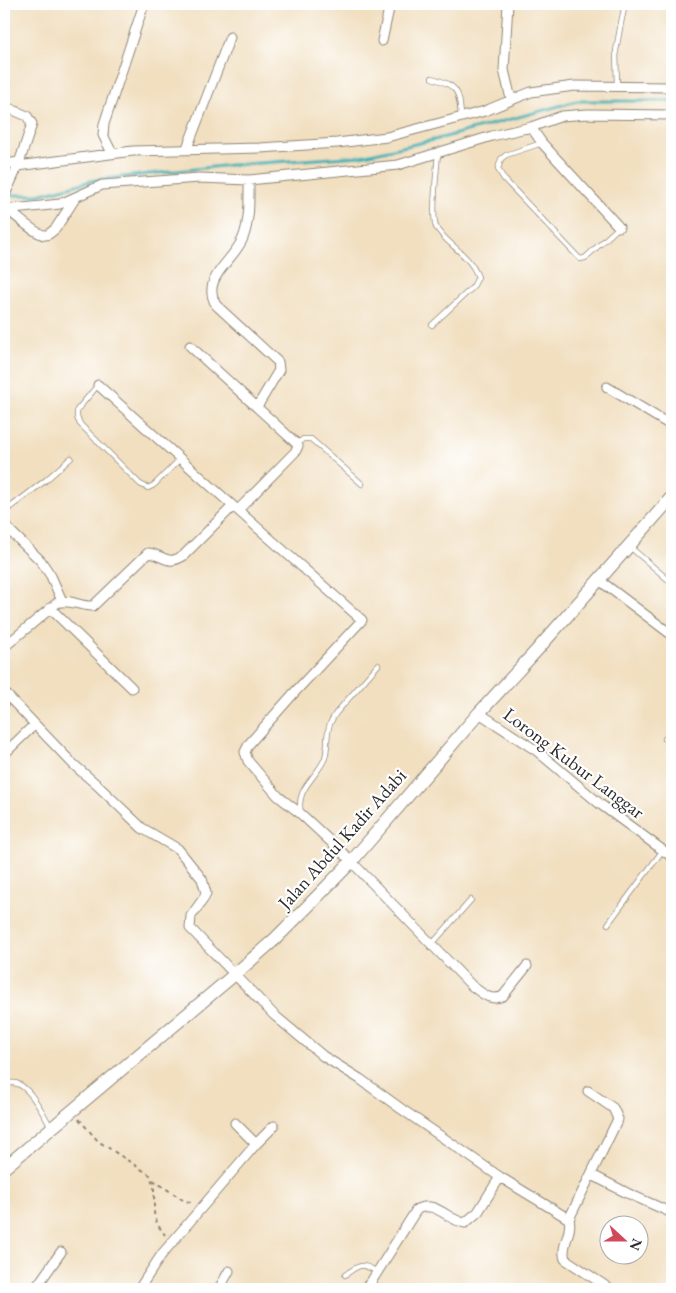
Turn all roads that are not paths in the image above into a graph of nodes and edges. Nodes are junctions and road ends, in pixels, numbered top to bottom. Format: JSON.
{"nodes":[{"id":1,"x":144,"y":4,"type":"edge"},
{"id":2,"x":390,"y":4,"type":"edge"},
{"id":3,"x":508,"y":4,"type":"edge"},
{"id":4,"x":625,"y":4,"type":"edge"},
{"id":5,"x":230,"y":38,"type":"dead end"},
{"id":6,"x":382,"y":41,"type":"dead end"},
{"id":7,"x":432,"y":78,"type":"dead end"},
{"id":8,"x":617,"y":86,"type":"junction"},
{"id":9,"x":672,"y":87,"type":"edge"},
{"id":10,"x":511,"y":99,"type":"junction"},
{"id":11,"x":4,"y":106,"type":"edge"},
{"id":12,"x":672,"y":115,"type":"edge"},
{"id":13,"x":460,"y":116,"type":"junction"},
{"id":14,"x":531,"y":127,"type":"junction"},
{"id":15,"x":542,"y":143,"type":"junction"},
{"id":16,"x":187,"y":148,"type":"junction"},
{"id":17,"x":112,"y":153,"type":"junction"},
{"id":18,"x":438,"y":153,"type":"junction"},
{"id":19,"x":4,"y":164,"type":"edge"},
{"id":20,"x":18,"y":166,"type":"junction"},
{"id":21,"x":250,"y":180,"type":"junction"},
{"id":22,"x":76,"y":196,"type":"junction"},
{"id":23,"x":4,"y":197,"type":"edge"},
{"id":24,"x":6,"y":210,"type":"edge"},
{"id":25,"x":620,"y":226,"type":"joint"},
{"id":26,"x":432,"y":325,"type":"dead end"},
{"id":27,"x":190,"y":346,"type":"dead end"},
{"id":28,"x":98,"y":385,"type":"joint"},
{"id":29,"x":607,"y":387,"type":"dead end"},
{"id":30,"x":257,"y":407,"type":"junction"},
{"id":31,"x":672,"y":426,"type":"edge"},
{"id":32,"x":297,"y":444,"type":"junction"},
{"id":33,"x":72,"y":458,"type":"dead end"},
{"id":34,"x":181,"y":458,"type":"junction"},
{"id":35,"x":362,"y":484,"type":"dead end"},
{"id":36,"x":672,"y":497,"type":"edge"},
{"id":37,"x":236,"y":508,"type":"junction"},
{"id":38,"x":4,"y":512,"type":"edge"},
{"id":39,"x":4,"y":525,"type":"edge"},
{"id":40,"x":629,"y":546,"type":"junction"},
{"id":41,"x":599,"y":580,"type":"junction"},
{"id":42,"x":672,"y":583,"type":"edge"},
{"id":43,"x":62,"y":600,"type":"junction"},
{"id":44,"x":50,"y":608,"type":"junction"},
{"id":45,"x":672,"y":635,"type":"edge"},
{"id":46,"x":4,"y":647,"type":"edge"},
{"id":47,"x":378,"y":665,"type":"dead end"},
{"id":48,"x":132,"y":688,"type":"dead end"},
{"id":49,"x":4,"y":692,"type":"edge"},
{"id":50,"x":479,"y":713,"type":"junction"},
{"id":51,"x":34,"y":724,"type":"junction"},
{"id":52,"x":672,"y":729,"type":"edge"},
{"id":53,"x":665,"y":739,"type":"dead end"},
{"id":54,"x":4,"y":754,"type":"edge"},
{"id":55,"x":301,"y":814,"type":"junction"},
{"id":56,"x":663,"y":850,"type":"junction"},
{"id":57,"x":672,"y":857,"type":"edge"},
{"id":58,"x":352,"y":862,"type":"junction"},
{"id":59,"x":471,"y":900,"type":"dead end"},
{"id":60,"x":608,"y":924,"type":"dead end"},
{"id":61,"x":431,"y":945,"type":"junction"},
{"id":62,"x":527,"y":966,"type":"dead end"},
{"id":63,"x":234,"y":975,"type":"junction"},
{"id":64,"x":4,"y":1086,"type":"edge"},
{"id":65,"x":588,"y":1091,"type":"dead end"},
{"id":66,"x":235,"y":1123,"type":"dead end"},
{"id":67,"x":274,"y":1126,"type":"dead end"},
{"id":68,"x":51,"y":1128,"type":"junction"},
{"id":69,"x":256,"y":1144,"type":"junction"},
{"id":70,"x":4,"y":1168,"type":"edge"},
{"id":71,"x":592,"y":1175,"type":"junction"},
{"id":72,"x":500,"y":1177,"type":"junction"},
{"id":73,"x":672,"y":1213,"type":"edge"},
{"id":74,"x":569,"y":1219,"type":"junction"},
{"id":75,"x":61,"y":1252,"type":"dead end"},
{"id":76,"x":230,"y":1271,"type":"dead end"},
{"id":77,"x":377,"y":1272,"type":"junction"},
{"id":78,"x":345,"y":1275,"type":"dead end"},
{"id":79,"x":34,"y":1289,"type":"edge"},
{"id":80,"x":139,"y":1289,"type":"edge"},
{"id":81,"x":219,"y":1289,"type":"edge"},
{"id":82,"x":364,"y":1289,"type":"edge"},
{"id":83,"x":610,"y":1289,"type":"edge"}],
"edges":[{"from":1,"to":17,"type":"street"},
{"from":2,"to":6,"type":"street"},
{"from":3,"to":10,"type":"street"},
{"from":4,"to":8,"type":"lane"},
{"from":5,"to":16,"type":"street"},
{"from":7,"to":13,"type":"lane"},
{"from":8,"to":9,"type":"street"},
{"from":8,"to":10,"type":"street"},
{"from":10,"to":13,"type":"street"},
{"from":11,"to":20,"type":"street"},
{"from":12,"to":14,"type":"street"},
{"from":13,"to":16,"type":"street"},
{"from":14,"to":15,"type":"street"},
{"from":14,"to":18,"type":"street"},
{"from":15,"to":25,"type":"street"},
{"from":15,"to":25,"type":"lane"},
{"from":16,"to":17,"type":"street"},
{"from":17,"to":20,"type":"street"},
{"from":18,"to":21,"type":"street"},
{"from":18,"to":26,"type":"lane"},
{"from":19,"to":20,"type":"street"},
{"from":20,"to":23,"type":"street"},
{"from":21,"to":22,"type":"street"},
{"from":21,"to":30,"type":"street"},
{"from":22,"to":24,"type":"street"},
{"from":22,"to":24,"type":"street"},
{"from":27,"to":30,"type":"street"},
{"from":28,"to":34,"type":"street"},
{"from":28,"to":34,"type":"lane"},
{"from":29,"to":31,"type":"street"},
{"from":30,"to":32,"type":"street"},
{"from":32,"to":35,"type":"lane"},
{"from":32,"to":37,"type":"street"},
{"from":33,"to":38,"type":"lane"},
{"from":34,"to":37,"type":"street"},
{"from":36,"to":40,"type":"main road","name":"Jalan Abdul Kadir Adabi"},
{"from":37,"to":43,"type":"street"},
{"from":37,"to":55,"type":"street"},
{"from":39,"to":43,"type":"street"},
{"from":40,"to":41,"type":"main road","name":"Jalan Abdul Kadir Adabi"},
{"from":40,"to":42,"type":"lane"},
{"from":41,"to":45,"type":"street"},
{"from":41,"to":50,"type":"main road","name":"Jalan Abdul Kadir Adabi"},
{"from":43,"to":44,"type":"street"},
{"from":44,"to":46,"type":"street"},
{"from":44,"to":48,"type":"street"},
{"from":47,"to":55,"type":"lane"},
{"from":49,"to":51,"type":"street"},
{"from":50,"to":56,"type":"street","name":"Lorong Kubur Langgar"},
{"from":50,"to":58,"type":"main road","name":"Jalan Abdul Kadir Adabi"},
{"from":51,"to":54,"type":"street"},
{"from":51,"to":63,"type":"street"},
{"from":52,"to":53,"type":"lane"},
{"from":55,"to":58,"type":"street"},
{"from":56,"to":57,"type":"street","name":"Lorong Kubur Langgar"},
{"from":56,"to":60,"type":"lane"},
{"from":58,"to":61,"type":"street"},
{"from":58,"to":63,"type":"main road","name":"Jalan Abdul Kadir Adabi"},
{"from":59,"to":61,"type":"lane"},
{"from":61,"to":62,"type":"street"},
{"from":63,"to":68,"type":"main road","name":"Jalan Abdul Kadir Adabi"},
{"from":63,"to":72,"type":"street"},
{"from":64,"to":68,"type":"lane"},
{"from":65,"to":71,"type":"street"},
{"from":66,"to":69,"type":"street"},
{"from":67,"to":69,"type":"street"},
{"from":68,"to":70,"type":"main road","name":"Jalan Abdul Kadir Adabi"},
{"from":69,"to":80,"type":"street"},
{"from":71,"to":73,"type":"street"},
{"from":71,"to":74,"type":"street"},
{"from":72,"to":74,"type":"street"},
{"from":72,"to":77,"type":"street"},
{"from":74,"to":83,"type":"street"},
{"from":75,"to":79,"type":"street"},
{"from":76,"to":81,"type":"street"},
{"from":77,"to":78,"type":"lane"},
{"from":77,"to":82,"type":"street"}]}
